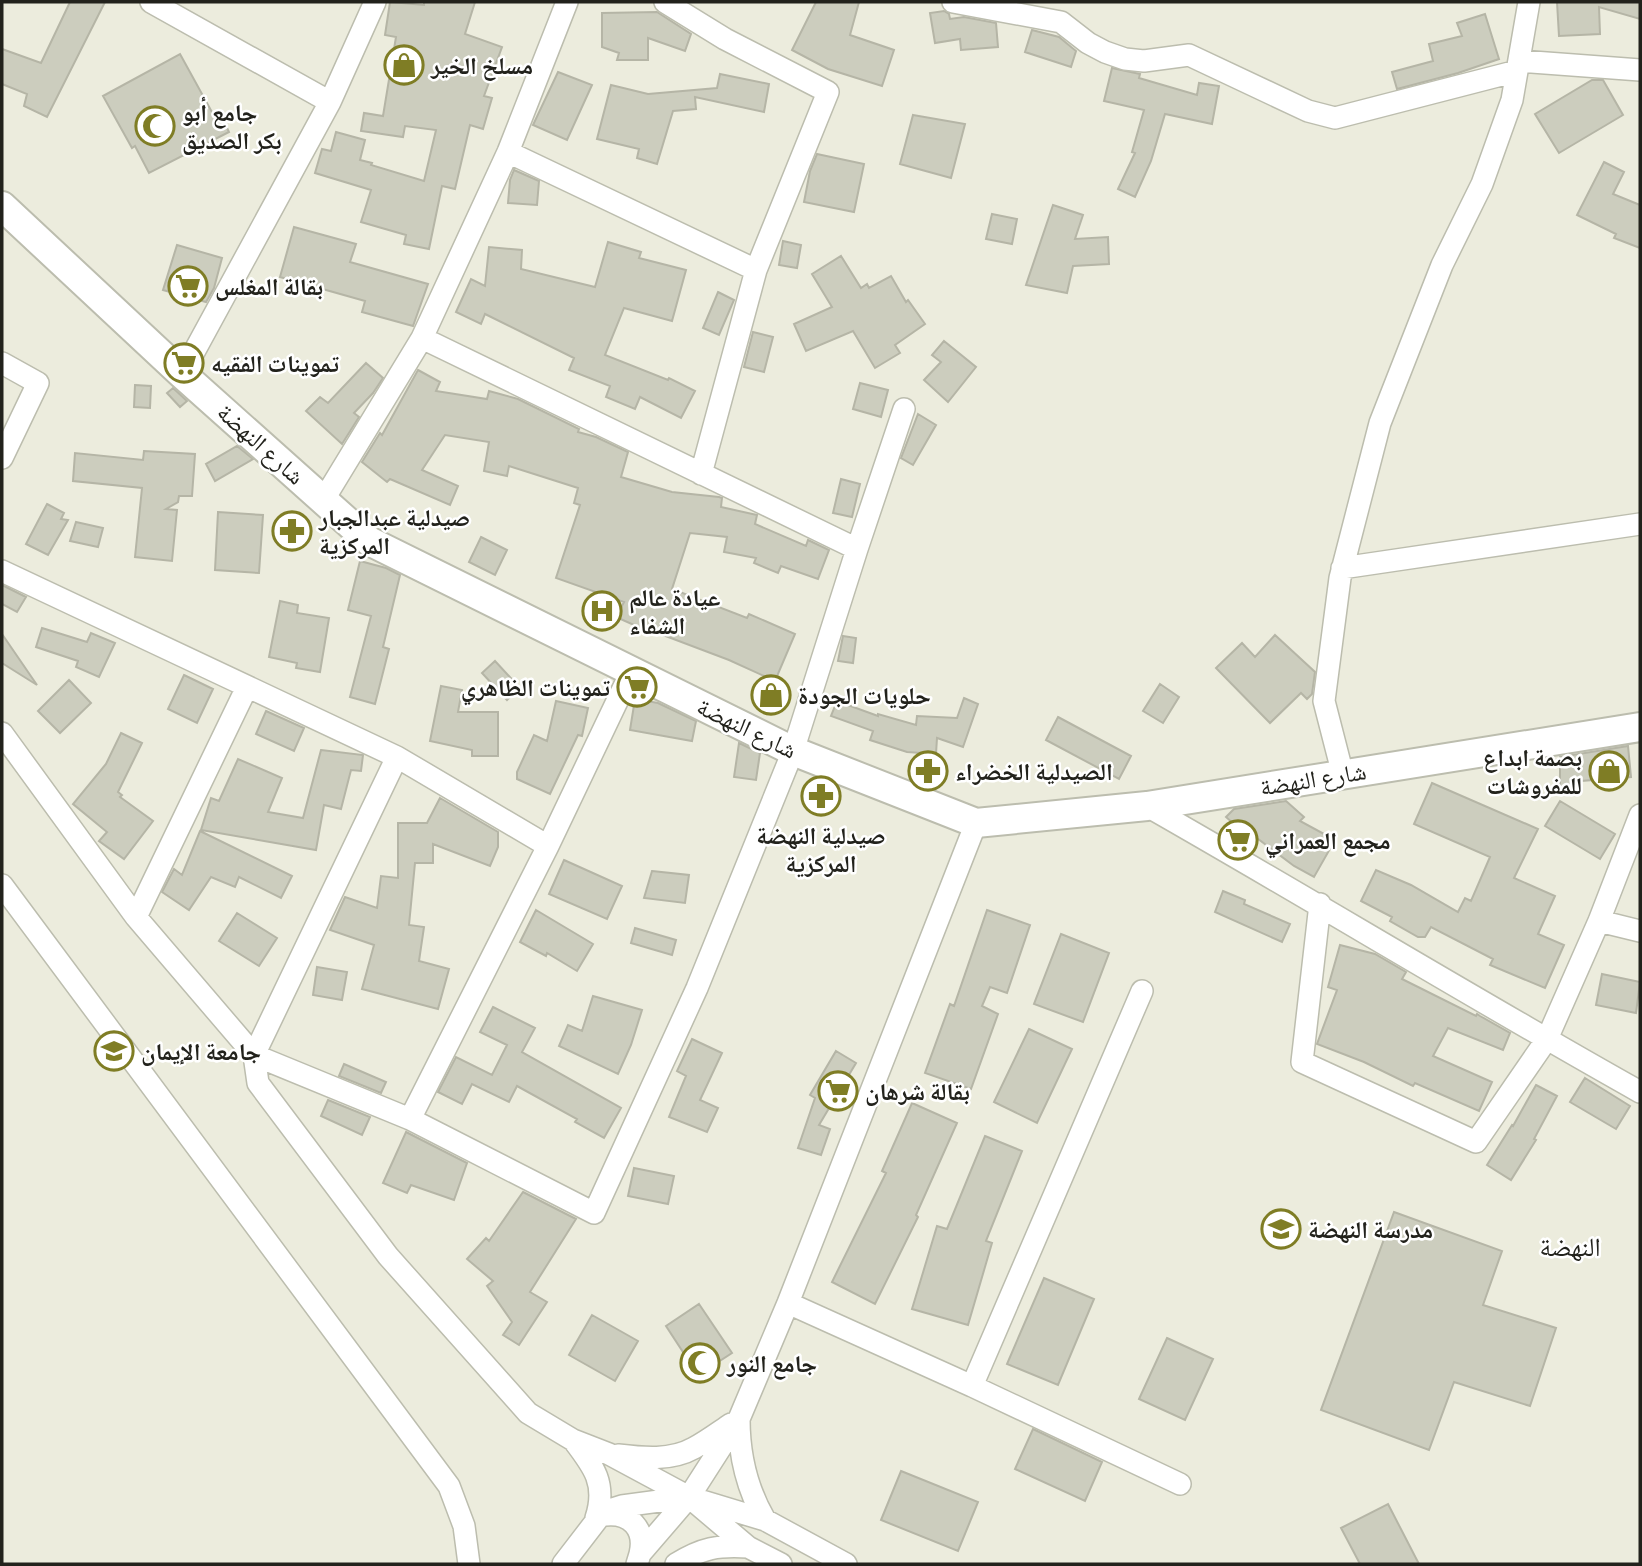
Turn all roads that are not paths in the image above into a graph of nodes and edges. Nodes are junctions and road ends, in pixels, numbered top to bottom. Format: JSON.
{"nodes":[{"id":1,"x":151,"y":2,"type":"edge"},
{"id":2,"x":375,"y":2,"type":"edge"},
{"id":3,"x":567,"y":2,"type":"edge"},
{"id":4,"x":665,"y":2,"type":"edge"},
{"id":5,"x":953,"y":2,"type":"edge"},
{"id":6,"x":1529,"y":2,"type":"edge"},
{"id":7,"x":1518,"y":66,"type":"junction"},
{"id":8,"x":1640,"y":70,"type":"edge"},
{"id":9,"x":330,"y":102,"type":"junction"},
{"id":10,"x":508,"y":152,"type":"junction"},
{"id":11,"x":2,"y":205,"type":"edge"},
{"id":12,"x":756,"y":270,"type":"junction"},
{"id":13,"x":422,"y":338,"type":"junction"},
{"id":14,"x":2,"y":363,"type":"edge"},
{"id":15,"x":182,"y":374,"type":"junction"},
{"id":16,"x":904,"y":409,"type":"dead end"},
{"id":17,"x":2,"y":458,"type":"edge"},
{"id":18,"x":701,"y":474,"type":"junction"},
{"id":19,"x":324,"y":499,"type":"junction"},
{"id":20,"x":1640,"y":524,"type":"edge"},
{"id":21,"x":857,"y":549,"type":"junction"},
{"id":22,"x":1342,"y":568,"type":"junction"},
{"id":23,"x":2,"y":571,"type":"edge"},
{"id":24,"x":631,"y":672,"type":"junction"},
{"id":25,"x":247,"y":687,"type":"junction"},
{"id":26,"x":1640,"y":727,"type":"edge"},
{"id":27,"x":2,"y":733,"type":"edge"},
{"id":28,"x":793,"y":751,"type":"junction"},
{"id":29,"x":397,"y":757,"type":"junction"},
{"id":30,"x":1343,"y":775,"type":"junction"},
{"id":31,"x":1147,"y":806,"type":"junction"},
{"id":32,"x":1640,"y":815,"type":"edge"},
{"id":33,"x":976,"y":823,"type":"junction"},
{"id":34,"x":548,"y":846,"type":"junction"},
{"id":35,"x":2,"y":885,"type":"edge"},
{"id":36,"x":1320,"y":904,"type":"junction"},
{"id":37,"x":136,"y":917,"type":"junction"},
{"id":38,"x":1600,"y":921,"type":"junction"},
{"id":39,"x":1640,"y":931,"type":"edge"},
{"id":40,"x":1142,"y":991,"type":"dead end"},
{"id":41,"x":1547,"y":1040,"type":"junction"},
{"id":42,"x":254,"y":1055,"type":"junction"},
{"id":43,"x":1640,"y":1092,"type":"edge"},
{"id":44,"x":410,"y":1119,"type":"junction"},
{"id":45,"x":788,"y":1303,"type":"junction"},
{"id":46,"x":972,"y":1386,"type":"junction"},
{"id":47,"x":739,"y":1419,"type":"junction"},
{"id":48,"x":573,"y":1440,"type":"junction"},
{"id":49,"x":609,"y":1454,"type":"junction"},
{"id":50,"x":1180,"y":1484,"type":"dead end"},
{"id":51,"x":689,"y":1497,"type":"junction"},
{"id":52,"x":596,"y":1518,"type":"junction"},
{"id":53,"x":760,"y":1518,"type":"junction"},
{"id":54,"x":742,"y":1542,"type":"junction"},
{"id":55,"x":639,"y":1559,"type":"edge"},
{"id":56,"x":469,"y":1564,"type":"edge"},
{"id":57,"x":563,"y":1564,"type":"edge"},
{"id":58,"x":677,"y":1564,"type":"edge"},
{"id":59,"x":781,"y":1564,"type":"edge"},
{"id":60,"x":846,"y":1564,"type":"edge"}],
"edges":[{"from":1,"to":9,"type":"street"},
{"from":2,"to":9,"type":"street"},
{"from":3,"to":10,"type":"street"},
{"from":4,"to":12,"type":"street"},
{"from":5,"to":7,"type":"street"},
{"from":6,"to":7,"type":"street"},
{"from":7,"to":8,"type":"street"},
{"from":7,"to":22,"type":"street"},
{"from":9,"to":15,"type":"street"},
{"from":10,"to":12,"type":"street"},
{"from":10,"to":13,"type":"street"},
{"from":11,"to":15,"type":"street","name":"شارع النهضة"},
{"from":12,"to":18,"type":"street"},
{"from":13,"to":18,"type":"street"},
{"from":13,"to":19,"type":"street"},
{"from":14,"to":17,"type":"street"},
{"from":15,"to":19,"type":"street","name":"شارع النهضة"},
{"from":16,"to":21,"type":"street"},
{"from":18,"to":21,"type":"street"},
{"from":19,"to":24,"type":"street","name":"شارع النهضة"},
{"from":20,"to":22,"type":"street"},
{"from":21,"to":28,"type":"street"},
{"from":22,"to":30,"type":"street"},
{"from":23,"to":25,"type":"street"},
{"from":24,"to":28,"type":"street","name":"شارع النهضة"},
{"from":24,"to":34,"type":"street"},
{"from":25,"to":29,"type":"street"},
{"from":25,"to":37,"type":"street"},
{"from":26,"to":30,"type":"street","name":"شارع النهضة"},
{"from":27,"to":37,"type":"street"},
{"from":28,"to":33,"type":"street","name":"شارع النهضة"},
{"from":28,"to":44,"type":"street"},
{"from":29,"to":34,"type":"street"},
{"from":29,"to":42,"type":"street"},
{"from":30,"to":31,"type":"street","name":"شارع النهضة"},
{"from":31,"to":33,"type":"street","name":"شارع النهضة"},
{"from":31,"to":36,"type":"street"},
{"from":32,"to":38,"type":"street"},
{"from":33,"to":45,"type":"street"},
{"from":34,"to":44,"type":"street"},
{"from":35,"to":56,"type":"street"},
{"from":36,"to":41,"type":"street"},
{"from":36,"to":41,"type":"street"},
{"from":37,"to":42,"type":"street"},
{"from":38,"to":39,"type":"street"},
{"from":38,"to":41,"type":"street"},
{"from":40,"to":46,"type":"street"},
{"from":41,"to":43,"type":"street"},
{"from":42,"to":44,"type":"street"},
{"from":42,"to":48,"type":"street"},
{"from":45,"to":46,"type":"street"},
{"from":45,"to":47,"type":"street"},
{"from":46,"to":50,"type":"street"},
{"from":47,"to":49,"type":"street"},
{"from":47,"to":51,"type":"street"},
{"from":47,"to":53,"type":"street"},
{"from":48,"to":49,"type":"street"},
{"from":48,"to":52,"type":"street"},
{"from":49,"to":51,"type":"street"},
{"from":51,"to":52,"type":"street"},
{"from":51,"to":53,"type":"street"},
{"from":51,"to":54,"type":"street"},
{"from":51,"to":55,"type":"street"},
{"from":52,"to":55,"type":"street"},
{"from":52,"to":57,"type":"street"},
{"from":53,"to":54,"type":"street"},
{"from":53,"to":60,"type":"street"},
{"from":54,"to":58,"type":"street"},
{"from":54,"to":59,"type":"street"}]}
